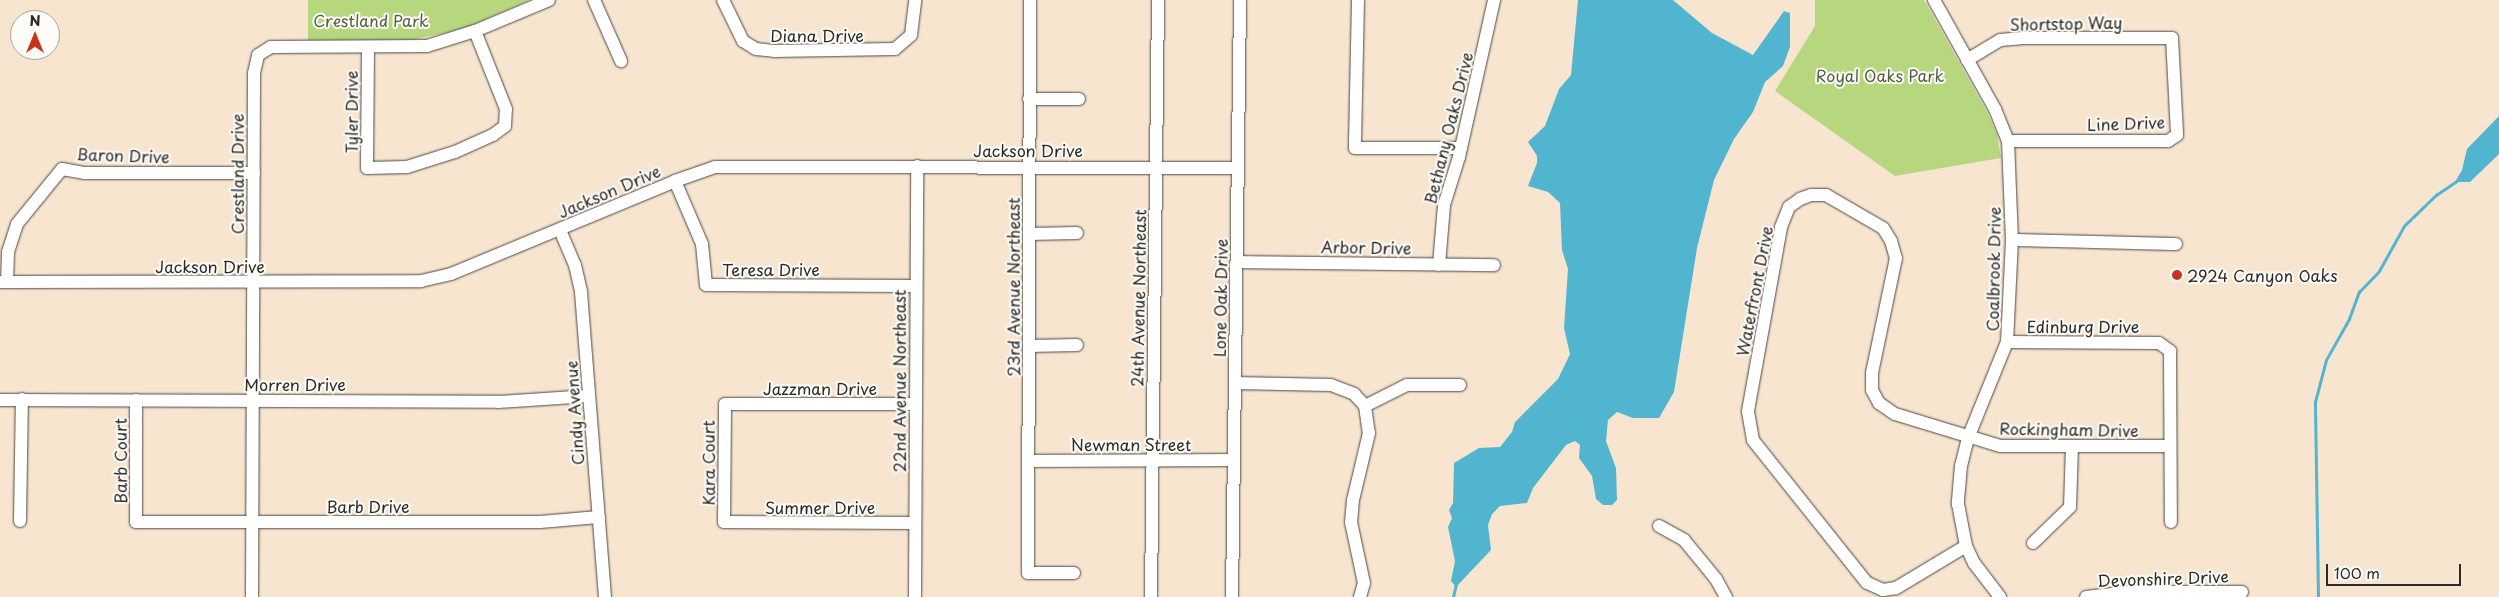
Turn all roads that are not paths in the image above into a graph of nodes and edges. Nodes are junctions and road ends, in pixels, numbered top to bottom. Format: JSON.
{"nodes":[{"id":1,"x":549,"y":0,"type":"edge"},
{"id":2,"x":594,"y":0,"type":"edge"},
{"id":3,"x":723,"y":0,"type":"edge"},
{"id":4,"x":915,"y":0,"type":"edge"},
{"id":5,"x":1030,"y":0,"type":"edge"},
{"id":6,"x":1158,"y":0,"type":"edge"},
{"id":7,"x":1240,"y":0,"type":"edge"},
{"id":8,"x":1358,"y":0,"type":"edge"},
{"id":9,"x":1494,"y":0,"type":"edge"},
{"id":10,"x":1934,"y":0,"type":"edge"},
{"id":11,"x":475,"y":31,"type":"junction"},
{"id":12,"x":2172,"y":38,"type":"joint"},
{"id":13,"x":368,"y":48,"type":"junction"},
{"id":14,"x":1967,"y":60,"type":"junction"},
{"id":15,"x":621,"y":61,"type":"dead end"},
{"id":16,"x":1029,"y":99,"type":"junction"},
{"id":17,"x":1079,"y":99,"type":"dead end"},
{"id":18,"x":2008,"y":141,"type":"junction"},
{"id":19,"x":1461,"y":148,"type":"junction"},
{"id":20,"x":917,"y":166,"type":"junction"},
{"id":21,"x":1156,"y":166,"type":"junction"},
{"id":22,"x":1029,"y":168,"type":"junction"},
{"id":23,"x":1238,"y":168,"type":"junction"},
{"id":24,"x":254,"y":173,"type":"junction"},
{"id":25,"x":675,"y":180,"type":"junction"},
{"id":26,"x":560,"y":230,"type":"junction"},
{"id":27,"x":1077,"y":233,"type":"dead end"},
{"id":28,"x":1029,"y":234,"type":"junction"},
{"id":29,"x":2012,"y":240,"type":"junction"},
{"id":30,"x":2176,"y":244,"type":"dead end"},
{"id":31,"x":1237,"y":262,"type":"junction"},
{"id":32,"x":1439,"y":265,"type":"junction"},
{"id":33,"x":1494,"y":265,"type":"dead end"},
{"id":34,"x":4,"y":282,"type":"edge"},
{"id":35,"x":254,"y":282,"type":"junction"},
{"id":36,"x":915,"y":286,"type":"junction"},
{"id":37,"x":2007,"y":342,"type":"junction"},
{"id":38,"x":1077,"y":345,"type":"dead end"},
{"id":39,"x":1029,"y":346,"type":"junction"},
{"id":40,"x":1235,"y":383,"type":"junction"},
{"id":41,"x":1460,"y":384,"type":"dead end"},
{"id":42,"x":589,"y":396,"type":"junction"},
{"id":43,"x":22,"y":399,"type":"junction"},
{"id":44,"x":0,"y":400,"type":"edge"},
{"id":45,"x":136,"y":400,"type":"junction"},
{"id":46,"x":252,"y":400,"type":"junction"},
{"id":47,"x":725,"y":404,"type":"joint"},
{"id":48,"x":915,"y":404,"type":"junction"},
{"id":49,"x":1365,"y":406,"type":"junction"},
{"id":50,"x":1968,"y":438,"type":"junction"},
{"id":51,"x":2170,"y":446,"type":"junction"},
{"id":52,"x":2072,"y":447,"type":"junction"},
{"id":53,"x":1153,"y":460,"type":"junction"},
{"id":54,"x":1234,"y":460,"type":"junction"},
{"id":55,"x":1028,"y":461,"type":"junction"},
{"id":56,"x":599,"y":518,"type":"junction"},
{"id":57,"x":20,"y":521,"type":"dead end"},
{"id":58,"x":136,"y":522,"type":"joint"},
{"id":59,"x":253,"y":522,"type":"junction"},
{"id":60,"x":724,"y":522,"type":"joint"},
{"id":61,"x":2170,"y":522,"type":"dead end"},
{"id":62,"x":915,"y":523,"type":"junction"},
{"id":63,"x":1659,"y":526,"type":"dead end"},
{"id":64,"x":2033,"y":543,"type":"dead end"},
{"id":65,"x":1966,"y":546,"type":"junction"},
{"id":66,"x":1074,"y":573,"type":"dead end"},
{"id":67,"x":2242,"y":592,"type":"dead end"},
{"id":68,"x":2175,"y":594,"type":"edge"},
{"id":69,"x":252,"y":597,"type":"edge"},
{"id":70,"x":605,"y":597,"type":"edge"},
{"id":71,"x":915,"y":597,"type":"edge"},
{"id":72,"x":1151,"y":597,"type":"edge"},
{"id":73,"x":1232,"y":597,"type":"edge"},
{"id":74,"x":1360,"y":597,"type":"edge"},
{"id":75,"x":1726,"y":597,"type":"edge"},
{"id":76,"x":2000,"y":597,"type":"edge"},
{"id":77,"x":2086,"y":597,"type":"edge"}],
"edges":[{"from":1,"to":11,"type":"street"},
{"from":2,"to":15,"type":"street"},
{"from":3,"to":4,"type":"street","name":"Diana Drive"},
{"from":5,"to":16,"type":"street","name":"23rd Avenue Northeast"},
{"from":6,"to":21,"type":"street","name":"24th Avenue Northeast"},
{"from":7,"to":23,"type":"street","name":"Lone Oak Drive"},
{"from":8,"to":19,"type":"street"},
{"from":9,"to":19,"type":"street","name":"Bethany Oaks Drive"},
{"from":10,"to":14,"type":"street","name":"Coalbrook Drive"},
{"from":11,"to":13,"type":"street"},
{"from":11,"to":13,"type":"street","name":"Tyler Drive"},
{"from":12,"to":14,"type":"street","name":"Shortstop Way"},
{"from":12,"to":18,"type":"street","name":"Line Drive"},
{"from":13,"to":24,"type":"street","name":"Crestland Drive"},
{"from":14,"to":18,"type":"street","name":"Coalbrook Drive"},
{"from":16,"to":17,"type":"street"},
{"from":16,"to":22,"type":"street","name":"23rd Avenue Northeast"},
{"from":18,"to":29,"type":"street","name":"Coalbrook Drive"},
{"from":19,"to":32,"type":"street","name":"Bethany Oaks Drive"},
{"from":20,"to":22,"type":"street","name":"Jackson Drive"},
{"from":20,"to":25,"type":"street","name":"Jackson Drive"},
{"from":20,"to":36,"type":"street","name":"22nd Avenue Northeast"},
{"from":21,"to":22,"type":"street","name":"Jackson Drive"},
{"from":21,"to":23,"type":"street","name":"Jackson Drive"},
{"from":21,"to":53,"type":"street","name":"24th Avenue Northeast"},
{"from":22,"to":28,"type":"street","name":"23rd Avenue Northeast"},
{"from":23,"to":31,"type":"street","name":"Lone Oak Drive"},
{"from":24,"to":34,"type":"street","name":"Baron Drive"},
{"from":24,"to":35,"type":"street","name":"Crestland Drive"},
{"from":25,"to":26,"type":"street","name":"Jackson Drive"},
{"from":25,"to":36,"type":"street","name":"Teresa Drive"},
{"from":26,"to":35,"type":"street","name":"Jackson Drive"},
{"from":26,"to":42,"type":"street","name":"Cindy Avenue"},
{"from":27,"to":28,"type":"street"},
{"from":28,"to":39,"type":"street","name":"23rd Avenue Northeast"},
{"from":29,"to":30,"type":"street"},
{"from":29,"to":37,"type":"street","name":"Coalbrook Drive"},
{"from":31,"to":32,"type":"street","name":"Arbor Drive"},
{"from":31,"to":40,"type":"street","name":"Lone Oak Drive"},
{"from":32,"to":33,"type":"street","name":"Arbor Drive"},
{"from":34,"to":35,"type":"street","name":"Jackson Drive"},
{"from":35,"to":46,"type":"street","name":"Crestland Drive"},
{"from":36,"to":48,"type":"street","name":"22nd Avenue Northeast"},
{"from":37,"to":50,"type":"street","name":"Coalbrook Drive"},
{"from":37,"to":51,"type":"street","name":"Edinburg Drive"},
{"from":38,"to":39,"type":"street"},
{"from":39,"to":55,"type":"street","name":"23rd Avenue Northeast"},
{"from":40,"to":49,"type":"street"},
{"from":40,"to":54,"type":"street","name":"Lone Oak Drive"},
{"from":41,"to":49,"type":"street"},
{"from":42,"to":46,"type":"street","name":"Morren Drive"},
{"from":42,"to":56,"type":"street","name":"Cindy Avenue"},
{"from":43,"to":44,"type":"street","name":"Morren Drive"},
{"from":43,"to":45,"type":"street","name":"Morren Drive"},
{"from":43,"to":57,"type":"street"},
{"from":45,"to":46,"type":"street","name":"Morren Drive"},
{"from":45,"to":58,"type":"street","name":"Barb Court"},
{"from":46,"to":59,"type":"street","name":"Crestland Drive"},
{"from":47,"to":48,"type":"street","name":"Jazzman Drive"},
{"from":47,"to":60,"type":"street","name":"Kara Court"},
{"from":48,"to":62,"type":"street","name":"22nd Avenue Northeast"},
{"from":49,"to":74,"type":"street"},
{"from":50,"to":52,"type":"street","name":"Rockingham Drive"},
{"from":50,"to":65,"type":"street","name":"Coalbrook Drive"},
{"from":50,"to":65,"type":"street","name":"Waterfront Drive"},
{"from":51,"to":52,"type":"street","name":"Rockingham Drive"},
{"from":51,"to":61,"type":"street"},
{"from":52,"to":64,"type":"street"},
{"from":53,"to":54,"type":"street","name":"Newman Street"},
{"from":53,"to":55,"type":"street","name":"Newman Street"},
{"from":53,"to":72,"type":"street","name":"24th Avenue Northeast"},
{"from":54,"to":73,"type":"street","name":"Lone Oak Drive"},
{"from":55,"to":66,"type":"street","name":"23rd Avenue Northeast"},
{"from":56,"to":59,"type":"street","name":"Barb Drive"},
{"from":56,"to":70,"type":"street","name":"Cindy Avenue"},
{"from":58,"to":59,"type":"street","name":"Barb Drive"},
{"from":59,"to":69,"type":"street","name":"Crestland Drive"},
{"from":60,"to":62,"type":"street","name":"Summer Drive"},
{"from":62,"to":71,"type":"street","name":"22nd Avenue Northeast"},
{"from":63,"to":75,"type":"street"},
{"from":65,"to":76,"type":"street","name":"Coalbrook Drive"},
{"from":67,"to":68,"type":"street","name":"Devonshire Drive"},
{"from":68,"to":77,"type":"street","name":"Devonshire Drive"}]}
